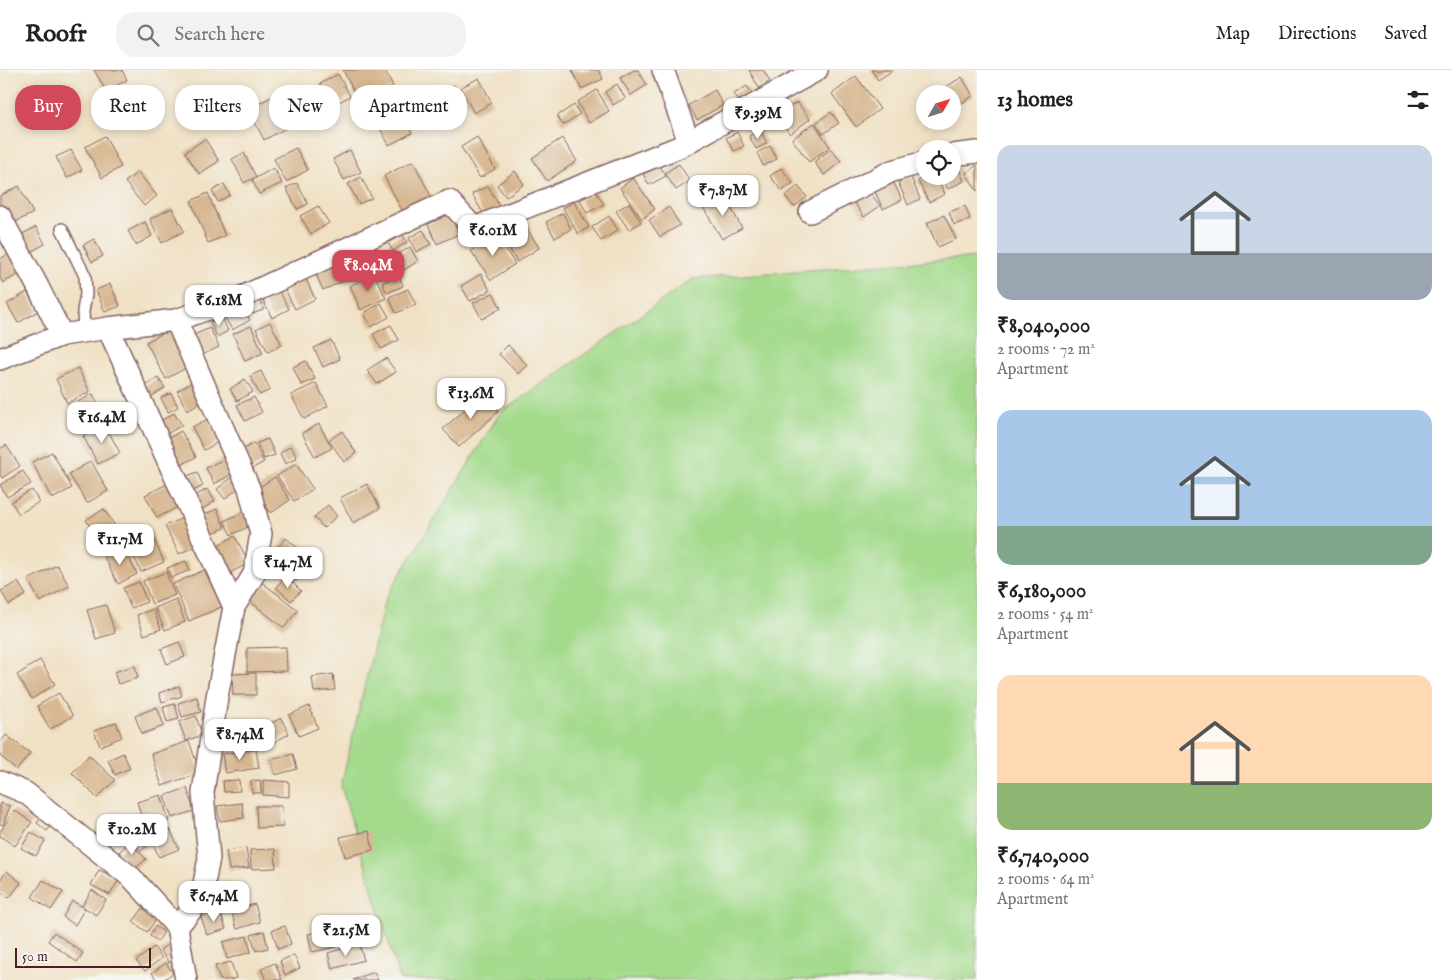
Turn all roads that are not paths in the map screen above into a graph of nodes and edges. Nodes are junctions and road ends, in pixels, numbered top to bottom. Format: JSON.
{"nodes":[{"id":1,"x":663,"y":70,"type":"edge"},
{"id":2,"x":817,"y":70,"type":"edge"},
{"id":3,"x":689,"y":142,"type":"junction"},
{"id":4,"x":977,"y":152,"type":"edge"},
{"id":5,"x":961,"y":154,"type":"edge"},
{"id":6,"x":916,"y":164,"type":"edge"},
{"id":7,"x":810,"y":212,"type":"dead end"},
{"id":8,"x":0,"y":216,"type":"edge"},
{"id":9,"x":62,"y":229,"type":"dead end"},
{"id":10,"x":176,"y":320,"type":"junction"},
{"id":11,"x":108,"y":328,"type":"junction"},
{"id":12,"x":84,"y":332,"type":"junction"},
{"id":13,"x":62,"y":335,"type":"junction"},
{"id":14,"x":0,"y":359,"type":"edge"},
{"id":15,"x":234,"y":607,"type":"junction"},
{"id":16,"x":0,"y":782,"type":"edge"},
{"id":17,"x":177,"y":927,"type":"junction"},
{"id":18,"x":186,"y":980,"type":"edge"}],
"edges":[{"from":1,"to":3,"type":"street"},
{"from":2,"to":3,"type":"street"},
{"from":3,"to":10,"type":"street"},
{"from":4,"to":5,"type":"street"},
{"from":6,"to":7,"type":"street"},
{"from":8,"to":13,"type":"street"},
{"from":9,"to":12,"type":"lane"},
{"from":10,"to":11,"type":"street"},
{"from":10,"to":15,"type":"street"},
{"from":11,"to":12,"type":"street"},
{"from":11,"to":15,"type":"street"},
{"from":12,"to":13,"type":"street"},
{"from":13,"to":14,"type":"street"},
{"from":15,"to":17,"type":"street"},
{"from":16,"to":17,"type":"street"},
{"from":17,"to":18,"type":"street"}]}
